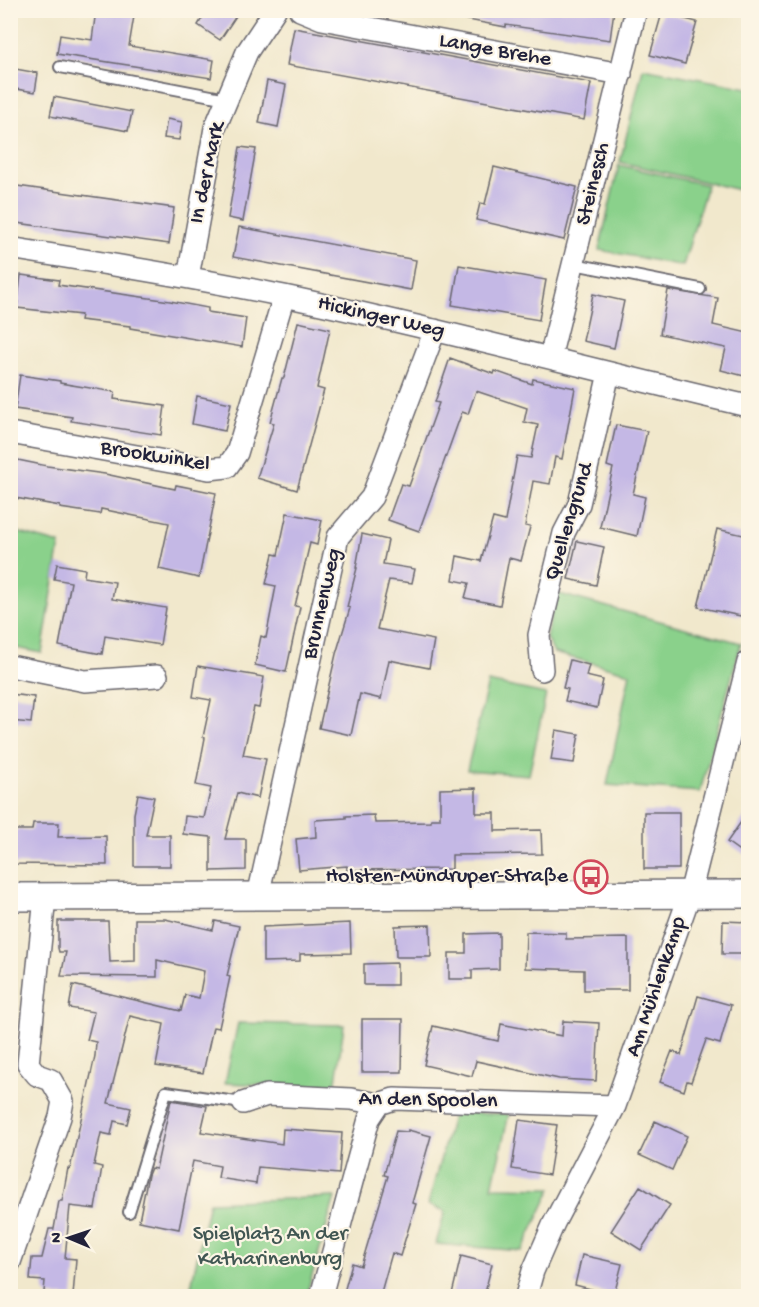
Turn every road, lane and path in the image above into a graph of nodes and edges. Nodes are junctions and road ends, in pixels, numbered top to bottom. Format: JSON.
{"nodes":[{"id":1,"x":275,"y":10,"type":"edge"},
{"id":2,"x":300,"y":10,"type":"edge"},
{"id":3,"x":636,"y":10,"type":"edge"},
{"id":4,"x":60,"y":67,"type":"dead end"},
{"id":5,"x":621,"y":74,"type":"junction"},
{"id":6,"x":227,"y":99,"type":"junction"},
{"id":7,"x":10,"y":248,"type":"edge"},
{"id":8,"x":574,"y":264,"type":"junction"},
{"id":9,"x":188,"y":277,"type":"junction"},
{"id":10,"x":700,"y":289,"type":"dead end"},
{"id":11,"x":284,"y":296,"type":"junction"},
{"id":12,"x":435,"y":330,"type":"junction"},
{"id":13,"x":550,"y":358,"type":"junction"},
{"id":14,"x":609,"y":374,"type":"junction"},
{"id":15,"x":748,"y":406,"type":"edge"},
{"id":16,"x":10,"y":433,"type":"edge"},
{"id":17,"x":748,"y":662,"type":"edge"},
{"id":18,"x":10,"y":666,"type":"edge"},
{"id":19,"x":542,"y":670,"type":"dead end"},
{"id":20,"x":157,"y":676,"type":"dead end"},
{"id":21,"x":690,"y":894,"type":"junction"},
{"id":22,"x":748,"y":894,"type":"edge"},
{"id":23,"x":258,"y":896,"type":"junction"},
{"id":24,"x":10,"y":897,"type":"edge"},
{"id":25,"x":45,"y":897,"type":"junction"},
{"id":26,"x":243,"y":1102,"type":"joint"},
{"id":27,"x":379,"y":1104,"type":"junction"},
{"id":28,"x":615,"y":1106,"type":"junction"},
{"id":29,"x":129,"y":1212,"type":"dead end"},
{"id":30,"x":10,"y":1262,"type":"edge"},
{"id":31,"x":321,"y":1296,"type":"edge"},
{"id":32,"x":526,"y":1296,"type":"edge"}],
"edges":[{"from":1,"to":6,"type":"street","name":"In der Mark"},
{"from":2,"to":5,"type":"street","name":"Lange Brehe"},
{"from":3,"to":5,"type":"street","name":"Steinesch"},
{"from":4,"to":6,"type":"lane"},
{"from":5,"to":8,"type":"street","name":"Steinesch"},
{"from":6,"to":9,"type":"street","name":"In der Mark"},
{"from":7,"to":9,"type":"street","name":"Hickinger Weg"},
{"from":8,"to":10,"type":"lane"},
{"from":8,"to":13,"type":"street","name":"Steinesch"},
{"from":9,"to":11,"type":"street","name":"Hickinger Weg"},
{"from":11,"to":12,"type":"street","name":"Hickinger Weg"},
{"from":11,"to":16,"type":"street","name":"Brookwinkel"},
{"from":12,"to":13,"type":"street","name":"Hickinger Weg"},
{"from":12,"to":23,"type":"street","name":"Brunnenweg"},
{"from":13,"to":14,"type":"street","name":"Hickinger Weg"},
{"from":14,"to":15,"type":"street","name":"Hickinger Weg"},
{"from":14,"to":19,"type":"street","name":"Quellengrund"},
{"from":17,"to":21,"type":"street","name":"Am Mühlenkamp"},
{"from":18,"to":20,"type":"street"},
{"from":21,"to":22,"type":"street"},
{"from":21,"to":23,"type":"street"},
{"from":21,"to":28,"type":"street","name":"Am Mühlenkamp"},
{"from":23,"to":25,"type":"street"},
{"from":24,"to":25,"type":"street"},
{"from":25,"to":30,"type":"street"},
{"from":26,"to":27,"type":"street","name":"An den Spoolen"},
{"from":26,"to":29,"type":"lane"},
{"from":27,"to":28,"type":"street","name":"An den Spoolen"},
{"from":27,"to":31,"type":"street"},
{"from":28,"to":32,"type":"street","name":"Am Mühlenkamp"}]}
